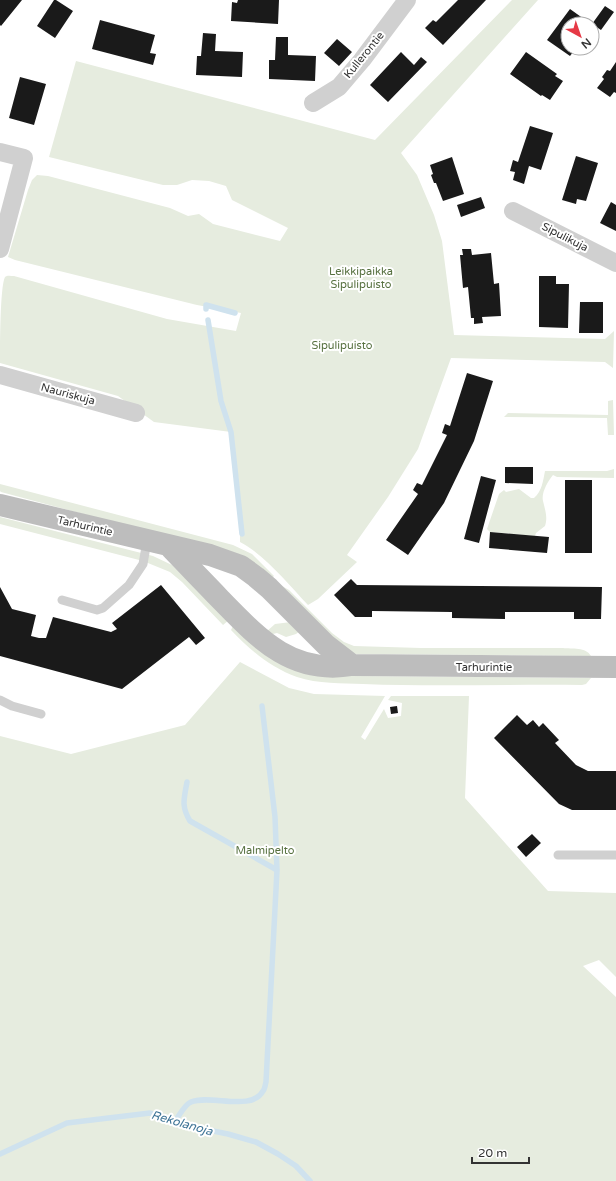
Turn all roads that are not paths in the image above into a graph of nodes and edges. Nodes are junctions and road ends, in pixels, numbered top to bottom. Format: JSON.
{"nodes":[{"id":1,"x":407,"y":0,"type":"edge"},
{"id":2,"x":313,"y":103,"type":"dead end"},
{"id":3,"x":0,"y":152,"type":"edge"},
{"id":4,"x":513,"y":211,"type":"dead end"},
{"id":5,"x":0,"y":249,"type":"edge"},
{"id":6,"x":616,"y":264,"type":"edge"},
{"id":7,"x":0,"y":376,"type":"edge"},
{"id":8,"x":136,"y":413,"type":"dead end"},
{"id":9,"x":0,"y":505,"type":"edge"},
{"id":10,"x":147,"y":540,"type":"junction"},
{"id":11,"x":169,"y":546,"type":"junction"},
{"id":12,"x":62,"y":600,"type":"dead end"},
{"id":13,"x":352,"y":666,"type":"junction"},
{"id":14,"x":616,"y":667,"type":"edge"},
{"id":15,"x":0,"y":700,"type":"edge"},
{"id":16,"x":41,"y":714,"type":"dead end"},
{"id":17,"x":558,"y":855,"type":"dead end"},
{"id":18,"x":616,"y":855,"type":"edge"}],
"edges":[{"from":1,"to":2,"type":"street","name":"Kullerontie"},
{"from":3,"to":5,"type":"street"},
{"from":4,"to":6,"type":"street","name":"Sipulikuja"},
{"from":7,"to":8,"type":"street","name":"Nauriskuja"},
{"from":9,"to":10,"type":"street","name":"Tarhurintie"},
{"from":10,"to":11,"type":"street","name":"Tarhurintie"},
{"from":10,"to":12,"type":"lane"},
{"from":11,"to":13,"type":"street","name":"Tarhurintie"},
{"from":11,"to":13,"type":"street","name":"Tarhurintie"},
{"from":13,"to":14,"type":"street","name":"Tarhurintie"},
{"from":15,"to":16,"type":"lane"},
{"from":17,"to":18,"type":"lane"}]}
